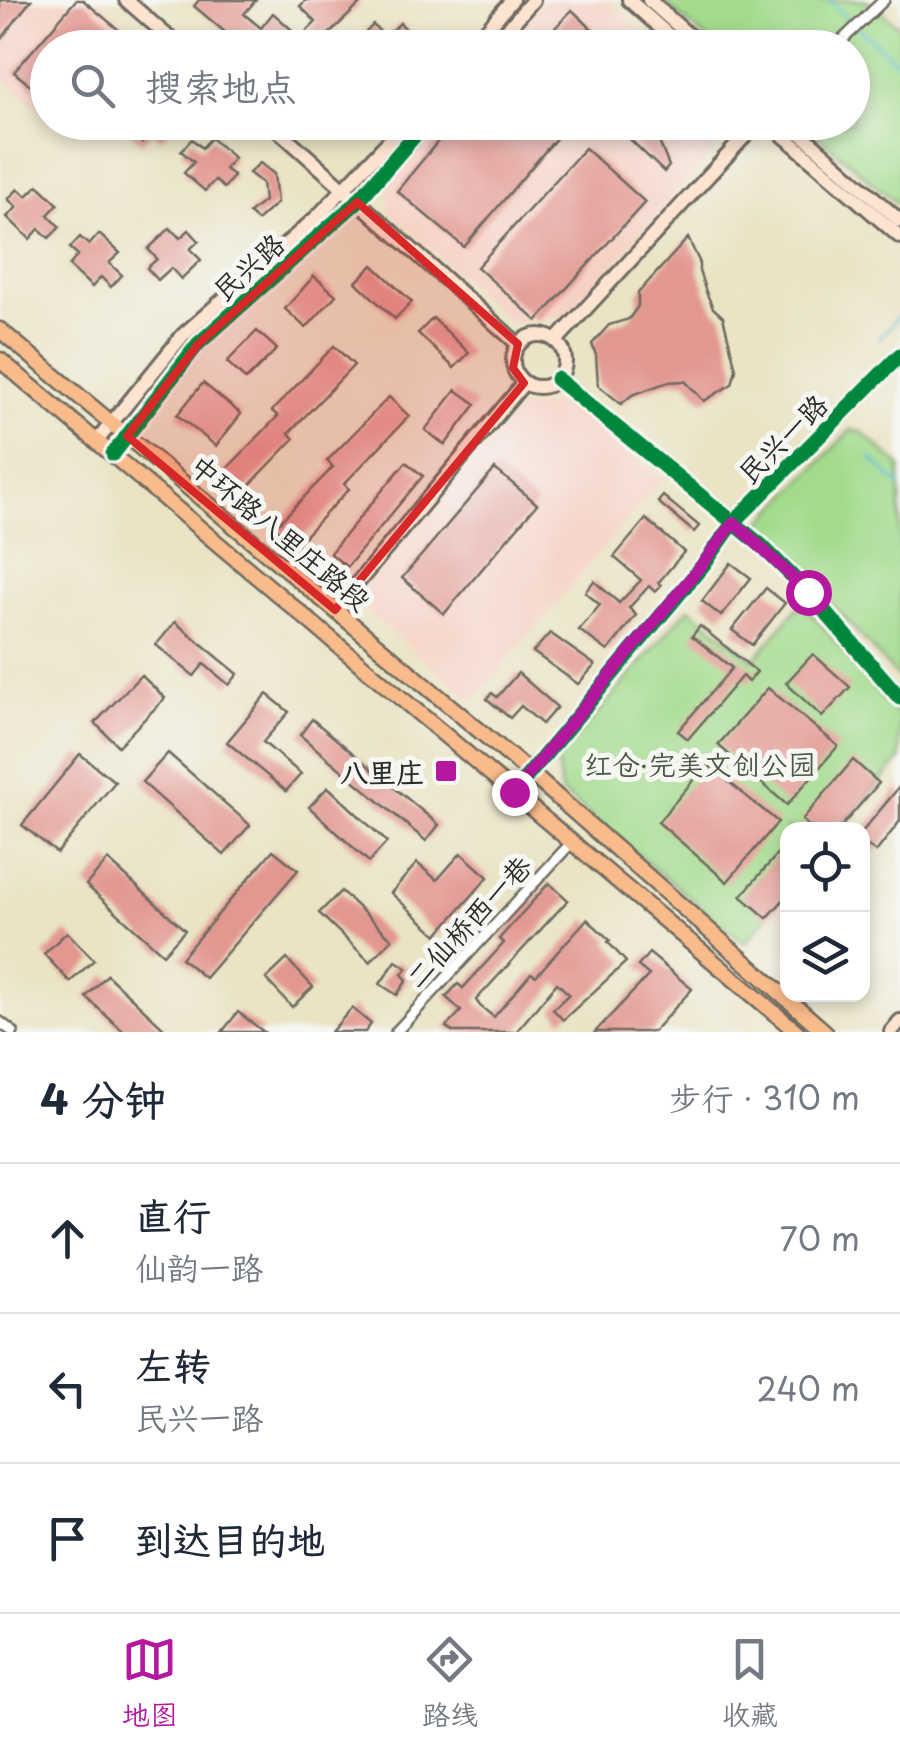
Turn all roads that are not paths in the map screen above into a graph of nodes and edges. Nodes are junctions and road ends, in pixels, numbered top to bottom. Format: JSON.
{"nodes":[{"id":1,"x":126,"y":0,"type":"edge"},
{"id":2,"x":512,"y":0,"type":"edge"},
{"id":3,"x":532,"y":0,"type":"edge"},
{"id":4,"x":629,"y":0,"type":"edge"},
{"id":5,"x":648,"y":0,"type":"edge"},
{"id":6,"x":884,"y":0,"type":"edge"},
{"id":7,"x":160,"y":30,"type":"edge"},
{"id":8,"x":487,"y":30,"type":"edge"},
{"id":9,"x":506,"y":30,"type":"edge"},
{"id":10,"x":663,"y":30,"type":"edge"},
{"id":11,"x":682,"y":30,"type":"edge"},
{"id":12,"x":853,"y":30,"type":"edge"},
{"id":13,"x":288,"y":140,"type":"edge"},
{"id":14,"x":390,"y":140,"type":"edge"},
{"id":15,"x":410,"y":140,"type":"edge"},
{"id":16,"x":741,"y":140,"type":"edge"},
{"id":17,"x":789,"y":140,"type":"edge"},
{"id":18,"x":808,"y":140,"type":"edge"},
{"id":19,"x":344,"y":190,"type":"junction"},
{"id":20,"x":357,"y":202,"type":"junction"},
{"id":21,"x":900,"y":221,"type":"edge"},
{"id":22,"x":900,"y":237,"type":"edge"},
{"id":23,"x":0,"y":330,"type":"edge"},
{"id":24,"x":556,"y":341,"type":"junction"},
{"id":25,"x":518,"y":344,"type":"junction"},
{"id":26,"x":900,"y":355,"type":"edge"},
{"id":27,"x":0,"y":360,"type":"edge"},
{"id":28,"x":558,"y":380,"type":"junction"},
{"id":29,"x":524,"y":383,"type":"junction"},
{"id":30,"x":112,"y":423,"type":"junction"},
{"id":31,"x":127,"y":436,"type":"junction"},
{"id":32,"x":98,"y":442,"type":"junction"},
{"id":33,"x":112,"y":454,"type":"junction"},
{"id":34,"x":734,"y":522,"type":"junction"},
{"id":35,"x":335,"y":610,"type":"junction"},
{"id":36,"x":900,"y":698,"type":"edge"},
{"id":37,"x":530,"y":773,"type":"junction"},
{"id":38,"x":514,"y":792,"type":"junction"},
{"id":39,"x":572,"y":842,"type":"junction"},
{"id":40,"x":0,"y":1022,"type":"edge"},
{"id":41,"x":900,"y":1022,"type":"edge"},
{"id":42,"x":12,"y":1032,"type":"edge"},
{"id":43,"x":396,"y":1032,"type":"edge"},
{"id":44,"x":797,"y":1032,"type":"edge"},
{"id":45,"x":825,"y":1032,"type":"edge"},
{"id":46,"x":891,"y":1032,"type":"edge"}],
"edges":[{"from":1,"to":7,"type":"street"},
{"from":2,"to":8,"type":"street"},
{"from":3,"to":9,"type":"street"},
{"from":4,"to":10,"type":"street"},
{"from":5,"to":11,"type":"street"},
{"from":6,"to":12,"type":"street"},
{"from":13,"to":19,"type":"street"},
{"from":14,"to":19,"type":"street","name":"民兴路"},
{"from":15,"to":20,"type":"street","name":"民兴路"},
{"from":16,"to":24,"type":"street"},
{"from":17,"to":22,"type":"street"},
{"from":18,"to":21,"type":"street"},
{"from":19,"to":20,"type":"street"},
{"from":19,"to":30,"type":"street","name":"民兴路"},
{"from":20,"to":25,"type":"street"},
{"from":20,"to":31,"type":"street","name":"民兴路"},
{"from":23,"to":30,"type":"main road","name":"中环路八里庄路段"},
{"from":24,"to":25,"type":"street"},
{"from":24,"to":28,"type":"street"},
{"from":25,"to":29,"type":"street"},
{"from":26,"to":34,"type":"street","name":"民兴一路"},
{"from":27,"to":32,"type":"main road","name":"中环路八里庄路段"},
{"from":28,"to":29,"type":"street"},
{"from":28,"to":34,"type":"street"},
{"from":29,"to":35,"type":"street"},
{"from":30,"to":31,"type":"main road","name":"中环路八里庄路段"},
{"from":30,"to":32,"type":"street","name":"民兴路"},
{"from":31,"to":33,"type":"street","name":"民兴路"},
{"from":31,"to":35,"type":"main road","name":"中环路八里庄路段"},
{"from":32,"to":33,"type":"main road","name":"中环路八里庄路段"},
{"from":33,"to":38,"type":"main road","name":"中环路八里庄路段"},
{"from":34,"to":36,"type":"street"},
{"from":34,"to":37,"type":"street","name":"民兴一路"},
{"from":35,"to":37,"type":"main road","name":"中环路八里庄路段"},
{"from":37,"to":38,"type":"street","name":"民兴一路"},
{"from":37,"to":45,"type":"main road","name":"中环路八里庄路段"},
{"from":38,"to":39,"type":"main road","name":"中环路八里庄路段"},
{"from":39,"to":43,"type":"street","name":"二仙桥西一巷"},
{"from":39,"to":44,"type":"main road","name":"中环路八里庄路段"},
{"from":40,"to":42,"type":"street"},
{"from":41,"to":46,"type":"street"}]}
